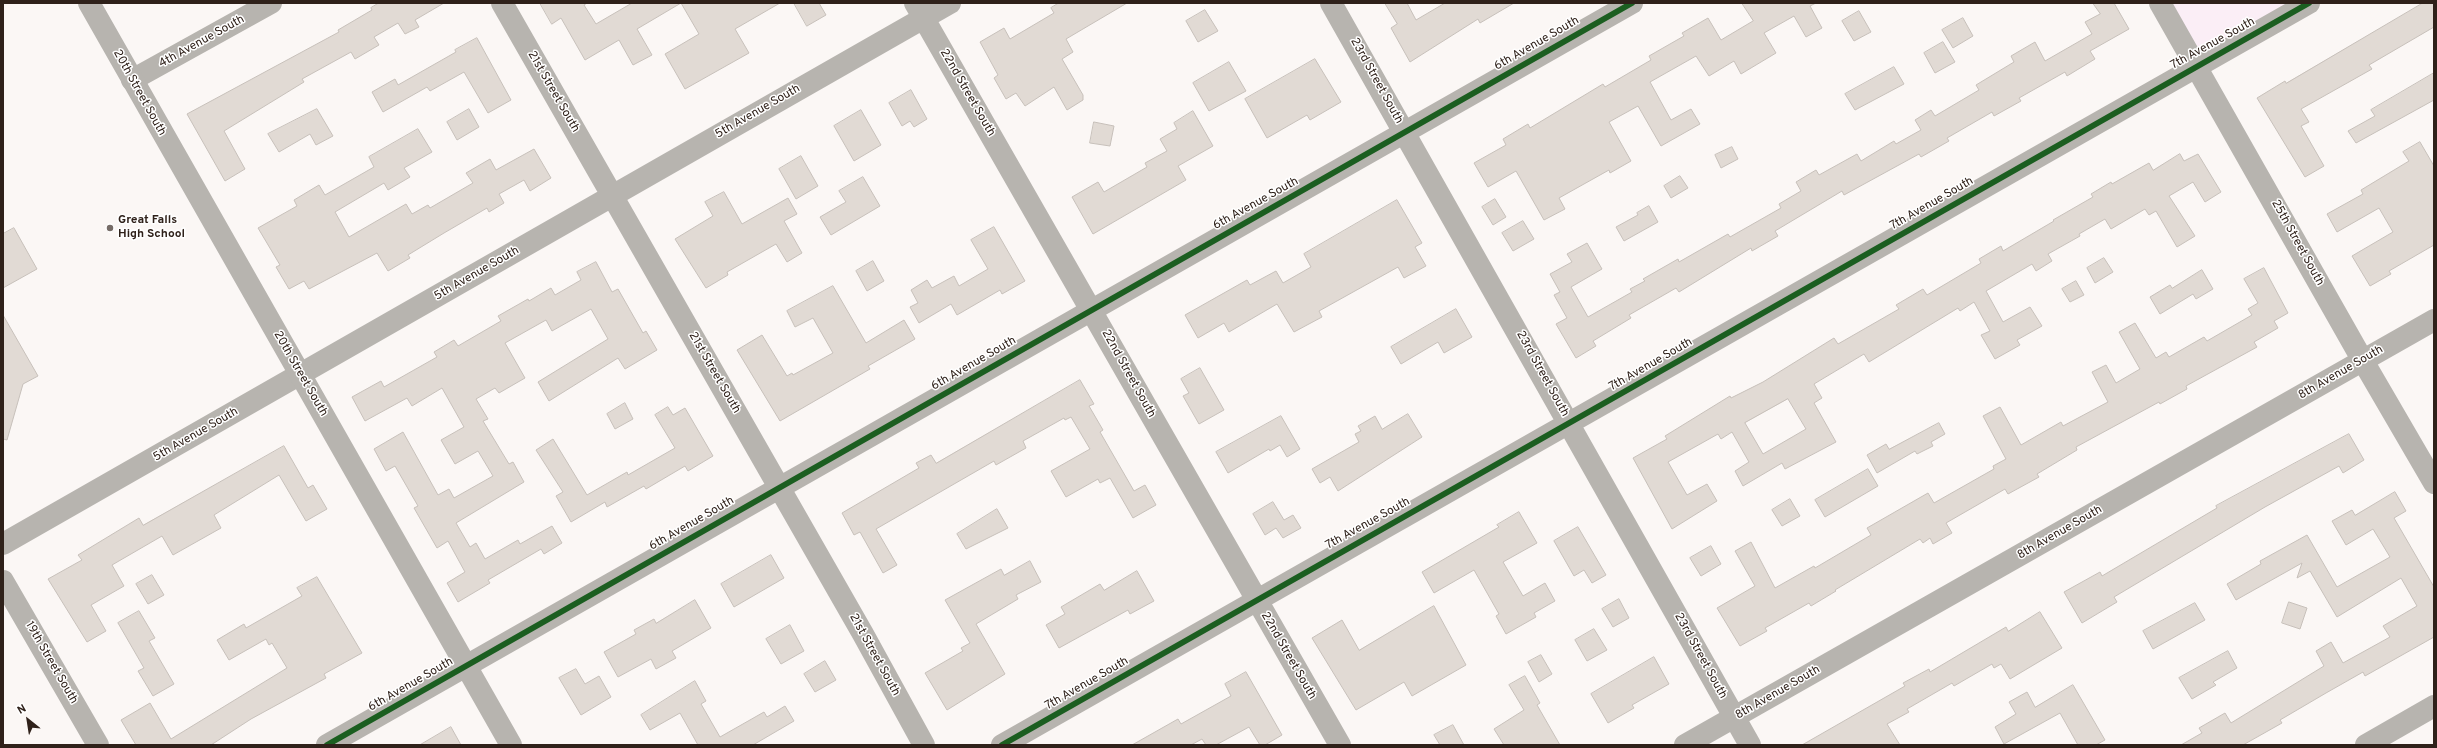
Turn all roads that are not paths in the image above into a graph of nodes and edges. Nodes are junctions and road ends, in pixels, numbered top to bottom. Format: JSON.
{"nodes":[{"id":1,"x":88,"y":3,"type":"edge"},
{"id":2,"x":271,"y":3,"type":"edge"},
{"id":3,"x":502,"y":3,"type":"edge"},
{"id":4,"x":950,"y":3,"type":"edge"},
{"id":5,"x":1331,"y":3,"type":"edge"},
{"id":6,"x":1632,"y":3,"type":"edge"},
{"id":7,"x":2160,"y":3,"type":"edge"},
{"id":8,"x":2309,"y":3,"type":"edge"},
{"id":9,"x":919,"y":11,"type":"edge"},
{"id":10,"x":2196,"y":65,"type":"junction"},
{"id":11,"x":132,"y":80,"type":"junction"},
{"id":12,"x":1405,"y":133,"type":"junction"},
{"id":13,"x":612,"y":195,"type":"junction"},
{"id":14,"x":1092,"y":309,"type":"junction"},
{"id":15,"x":2434,"y":320,"type":"edge"},
{"id":16,"x":2363,"y":361,"type":"junction"},
{"id":17,"x":302,"y":375,"type":"junction"},
{"id":18,"x":1570,"y":424,"type":"junction"},
{"id":19,"x":2434,"y":483,"type":"edge"},
{"id":20,"x":779,"y":487,"type":"junction"},
{"id":21,"x":3,"y":544,"type":"edge"},
{"id":22,"x":3,"y":581,"type":"edge"},
{"id":23,"x":1255,"y":600,"type":"junction"},
{"id":24,"x":466,"y":666,"type":"junction"},
{"id":25,"x":2434,"y":706,"type":"edge"},
{"id":26,"x":1734,"y":718,"type":"junction"},
{"id":27,"x":98,"y":745,"type":"edge"},
{"id":28,"x":327,"y":745,"type":"edge"},
{"id":29,"x":511,"y":745,"type":"edge"},
{"id":30,"x":924,"y":745,"type":"edge"},
{"id":31,"x":1002,"y":745,"type":"edge"},
{"id":32,"x":1340,"y":745,"type":"edge"},
{"id":33,"x":1685,"y":745,"type":"edge"},
{"id":34,"x":1750,"y":745,"type":"edge"},
{"id":35,"x":2366,"y":745,"type":"edge"}],
"edges":[{"from":1,"to":11,"type":"street","name":"20th Street South"},
{"from":2,"to":11,"type":"street","name":"4th Avenue South"},
{"from":3,"to":13,"type":"street","name":"21st Street South"},
{"from":4,"to":9,"type":"street","name":"5th Avenue South"},
{"from":5,"to":12,"type":"street","name":"23rd Street South"},
{"from":6,"to":12,"type":"street","name":"6th Avenue South"},
{"from":7,"to":10,"type":"street","name":"25th Street South"},
{"from":8,"to":10,"type":"street","name":"7th Avenue South"},
{"from":9,"to":13,"type":"street","name":"5th Avenue South"},
{"from":9,"to":14,"type":"street","name":"22nd Street South"},
{"from":10,"to":16,"type":"street","name":"25th Street South"},
{"from":10,"to":18,"type":"street","name":"7th Avenue South"},
{"from":11,"to":17,"type":"street","name":"20th Street South"},
{"from":12,"to":14,"type":"street","name":"6th Avenue South"},
{"from":12,"to":18,"type":"street","name":"23rd Street South"},
{"from":13,"to":17,"type":"street","name":"5th Avenue South"},
{"from":13,"to":20,"type":"street","name":"21st Street South"},
{"from":14,"to":20,"type":"street","name":"6th Avenue South"},
{"from":14,"to":23,"type":"street","name":"22nd Street South"},
{"from":15,"to":16,"type":"street","name":"8th Avenue South"},
{"from":16,"to":19,"type":"street","name":"25th Street South"},
{"from":16,"to":26,"type":"street","name":"8th Avenue South"},
{"from":17,"to":21,"type":"street","name":"5th Avenue South"},
{"from":17,"to":24,"type":"street","name":"20th Street South"},
{"from":18,"to":23,"type":"street","name":"7th Avenue South"},
{"from":18,"to":26,"type":"street","name":"23rd Street South"},
{"from":20,"to":24,"type":"street","name":"6th Avenue South"},
{"from":20,"to":30,"type":"street","name":"21st Street South"},
{"from":22,"to":27,"type":"street","name":"19th Street South"},
{"from":23,"to":31,"type":"street","name":"7th Avenue South"},
{"from":23,"to":32,"type":"street","name":"22nd Street South"},
{"from":24,"to":28,"type":"street","name":"6th Avenue South"},
{"from":24,"to":29,"type":"street","name":"20th Street South"},
{"from":25,"to":35,"type":"street"},
{"from":26,"to":33,"type":"street","name":"8th Avenue South"},
{"from":26,"to":34,"type":"street","name":"23rd Street South"}]}
